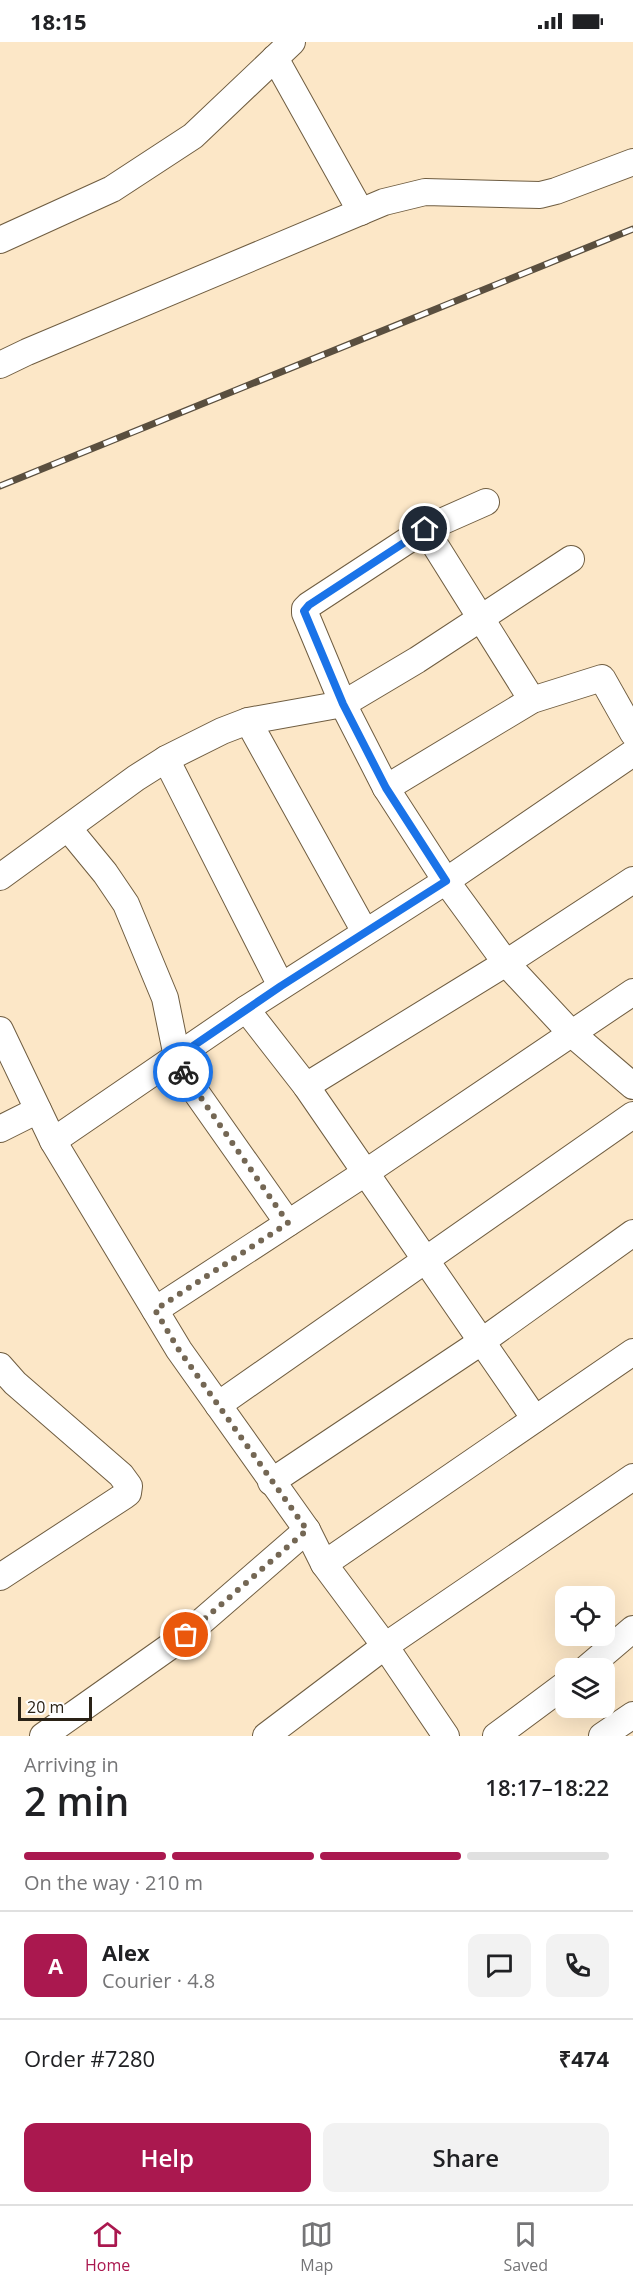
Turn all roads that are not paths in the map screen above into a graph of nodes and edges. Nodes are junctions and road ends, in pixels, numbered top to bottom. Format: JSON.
{"nodes":[{"id":1,"x":284,"y":50,"type":"edge"},
{"id":2,"x":633,"y":162,"type":"edge"},
{"id":3,"x":361,"y":212,"type":"junction"},
{"id":4,"x":0,"y":240,"type":"edge"},
{"id":5,"x":0,"y":365,"type":"edge"},
{"id":6,"x":486,"y":502,"type":"dead end"},
{"id":7,"x":425,"y":529,"type":"junction"},
{"id":8,"x":571,"y":559,"type":"dead end"},
{"id":9,"x":480,"y":618,"type":"junction"},
{"id":10,"x":532,"y":700,"type":"junction"},
{"id":11,"x":343,"y":704,"type":"junction"},
{"id":12,"x":248,"y":721,"type":"junction"},
{"id":13,"x":633,"y":733,"type":"edge"},
{"id":14,"x":633,"y":753,"type":"edge"},
{"id":15,"x":166,"y":759,"type":"junction"},
{"id":16,"x":386,"y":788,"type":"junction"},
{"id":17,"x":68,"y":828,"type":"junction"},
{"id":18,"x":0,"y":877,"type":"edge"},
{"id":19,"x":633,"y":880,"type":"edge"},
{"id":20,"x":446,"y":881,"type":"junction"},
{"id":21,"x":365,"y":932,"type":"junction"},
{"id":22,"x":506,"y":963,"type":"junction"},
{"id":23,"x":281,"y":986,"type":"junction"},
{"id":24,"x":633,"y":992,"type":"edge"},
{"id":25,"x":246,"y":1009,"type":"junction"},
{"id":26,"x":0,"y":1030,"type":"edge"},
{"id":27,"x":572,"y":1033,"type":"junction"},
{"id":28,"x":177,"y":1057,"type":"junction"},
{"id":29,"x":306,"y":1086,"type":"junction"},
{"id":30,"x":633,"y":1086,"type":"edge"},
{"id":31,"x":38,"y":1110,"type":"junction"},
{"id":32,"x":633,"y":1115,"type":"edge"},
{"id":33,"x":0,"y":1129,"type":"edge"},
{"id":34,"x":53,"y":1141,"type":"junction"},
{"id":35,"x":365,"y":1173,"type":"junction"},
{"id":36,"x":288,"y":1223,"type":"junction"},
{"id":37,"x":633,"y":1233,"type":"edge"},
{"id":38,"x":424,"y":1259,"type":"junction"},
{"id":39,"x":155,"y":1310,"type":"junction"},
{"id":40,"x":481,"y":1342,"type":"junction"},
{"id":41,"x":633,"y":1352,"type":"edge"},
{"id":42,"x":5,"y":1381,"type":"edge"},
{"id":43,"x":218,"y":1405,"type":"junction"},
{"id":44,"x":535,"y":1419,"type":"junction"},
{"id":45,"x":633,"y":1477,"type":"edge"},
{"id":46,"x":271,"y":1482,"type":"junction"},
{"id":47,"x":307,"y":1530,"type":"junction"},
{"id":48,"x":324,"y":1564,"type":"junction"},
{"id":49,"x":0,"y":1577,"type":"edge"},
{"id":50,"x":633,"y":1629,"type":"edge"},
{"id":51,"x":385,"y":1646,"type":"junction"},
{"id":52,"x":598,"y":1658,"type":"edge"},
{"id":53,"x":555,"y":1692,"type":"edge"},
{"id":54,"x":633,"y":1715,"type":"edge"},
{"id":55,"x":43,"y":1736,"type":"edge"},
{"id":56,"x":266,"y":1736,"type":"edge"},
{"id":57,"x":446,"y":1736,"type":"edge"},
{"id":58,"x":496,"y":1736,"type":"edge"},
{"id":59,"x":602,"y":1736,"type":"edge"}],
"edges":[{"from":1,"to":3,"type":"street"},
{"from":1,"to":4,"type":"street"},
{"from":2,"to":3,"type":"street"},
{"from":3,"to":5,"type":"street"},
{"from":6,"to":7,"type":"street"},
{"from":7,"to":9,"type":"street"},
{"from":7,"to":11,"type":"street"},
{"from":8,"to":9,"type":"street"},
{"from":9,"to":10,"type":"street"},
{"from":9,"to":11,"type":"street"},
{"from":10,"to":13,"type":"street"},
{"from":10,"to":16,"type":"street"},
{"from":11,"to":12,"type":"street"},
{"from":11,"to":16,"type":"street"},
{"from":12,"to":15,"type":"street"},
{"from":12,"to":21,"type":"street"},
{"from":14,"to":20,"type":"street"},
{"from":15,"to":17,"type":"street"},
{"from":15,"to":23,"type":"street"},
{"from":16,"to":20,"type":"street"},
{"from":17,"to":18,"type":"street"},
{"from":17,"to":28,"type":"street"},
{"from":19,"to":22,"type":"street"},
{"from":20,"to":21,"type":"street"},
{"from":20,"to":22,"type":"street"},
{"from":21,"to":23,"type":"street"},
{"from":22,"to":27,"type":"street"},
{"from":22,"to":29,"type":"street"},
{"from":23,"to":25,"type":"street"},
{"from":24,"to":27,"type":"street"},
{"from":25,"to":28,"type":"street"},
{"from":25,"to":29,"type":"street"},
{"from":26,"to":31,"type":"street"},
{"from":27,"to":30,"type":"street"},
{"from":27,"to":35,"type":"street"},
{"from":28,"to":34,"type":"street"},
{"from":28,"to":36,"type":"street"},
{"from":29,"to":35,"type":"street"},
{"from":31,"to":33,"type":"street"},
{"from":31,"to":34,"type":"street"},
{"from":32,"to":38,"type":"street"},
{"from":34,"to":39,"type":"street"},
{"from":35,"to":36,"type":"street"},
{"from":35,"to":38,"type":"street"},
{"from":36,"to":39,"type":"street"},
{"from":37,"to":40,"type":"street"},
{"from":38,"to":40,"type":"street"},
{"from":38,"to":43,"type":"street"},
{"from":39,"to":43,"type":"street"},
{"from":40,"to":44,"type":"street"},
{"from":40,"to":46,"type":"street"},
{"from":41,"to":44,"type":"street"},
{"from":42,"to":49,"type":"street"},
{"from":43,"to":46,"type":"street"},
{"from":44,"to":48,"type":"street"},
{"from":45,"to":51,"type":"street"},
{"from":46,"to":47,"type":"street"},
{"from":47,"to":48,"type":"street"},
{"from":47,"to":55,"type":"street"},
{"from":48,"to":51,"type":"street"},
{"from":50,"to":52,"type":"street"},
{"from":51,"to":56,"type":"street"},
{"from":51,"to":57,"type":"street"},
{"from":53,"to":58,"type":"street"},
{"from":54,"to":59,"type":"street"}]}
